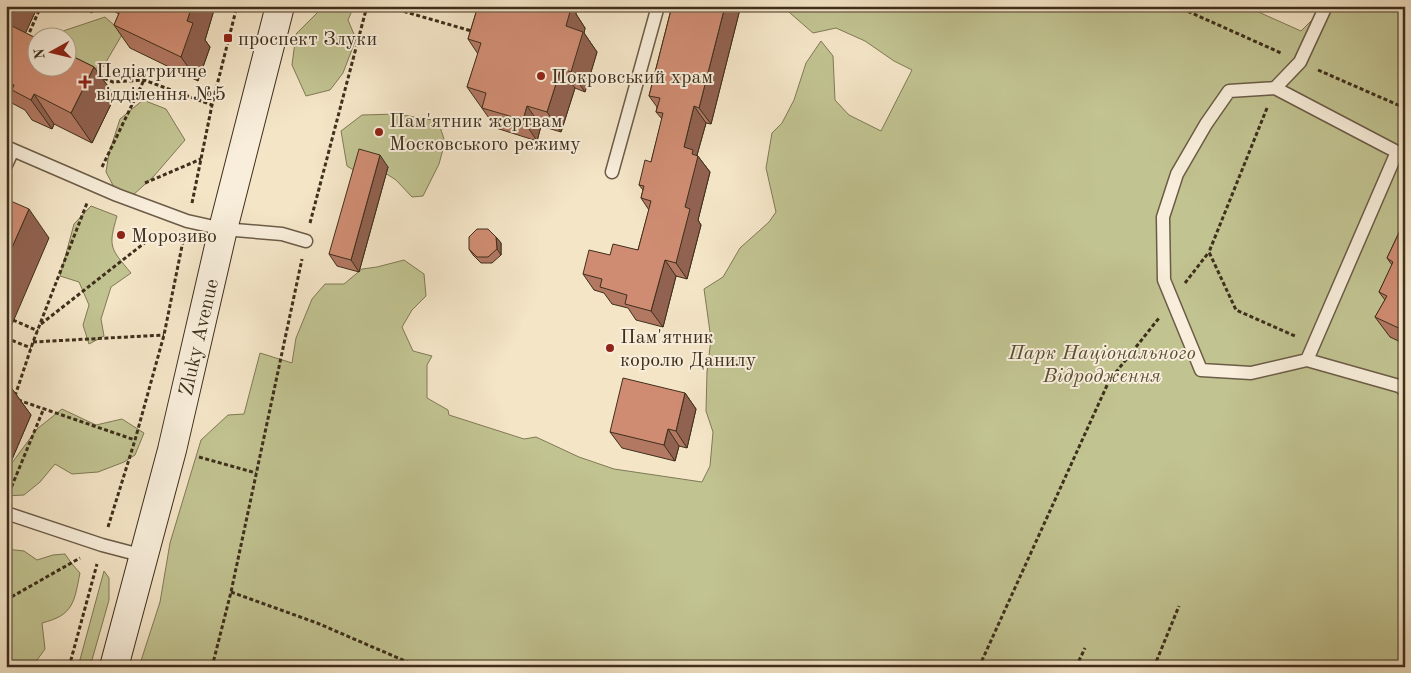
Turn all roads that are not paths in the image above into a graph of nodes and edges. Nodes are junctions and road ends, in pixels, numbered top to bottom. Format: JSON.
{"nodes":[{"id":1,"x":280,"y":6,"type":"edge"},
{"id":2,"x":658,"y":6,"type":"edge"},
{"id":3,"x":1326,"y":6,"type":"edge"},
{"id":4,"x":1275,"y":88,"type":"junction"},
{"id":5,"x":10,"y":148,"type":"edge"},
{"id":6,"x":6,"y":165,"type":"edge"},
{"id":7,"x":612,"y":172,"type":"dead end"},
{"id":8,"x":223,"y":229,"type":"junction"},
{"id":9,"x":306,"y":241,"type":"road end"},
{"id":10,"x":1307,"y":360,"type":"junction"},
{"id":11,"x":1405,"y":390,"type":"edge"},
{"id":12,"x":6,"y":513,"type":"edge"},
{"id":13,"x":144,"y":556,"type":"junction"},
{"id":14,"x":114,"y":667,"type":"edge"}],
"edges":[{"from":1,"to":8,"type":"main road","name":"Zluky Avenue"},
{"from":2,"to":7,"type":"lane"},
{"from":3,"to":4,"type":"lane"},
{"from":4,"to":10,"type":"lane"},
{"from":4,"to":10,"type":"lane"},
{"from":5,"to":6,"type":"lane"},
{"from":5,"to":8,"type":"lane"},
{"from":8,"to":9,"type":"lane"},
{"from":8,"to":13,"type":"main road","name":"Zluky Avenue"},
{"from":10,"to":11,"type":"lane"},
{"from":12,"to":13,"type":"lane"},
{"from":13,"to":14,"type":"main road","name":"Zluky Avenue"}]}
